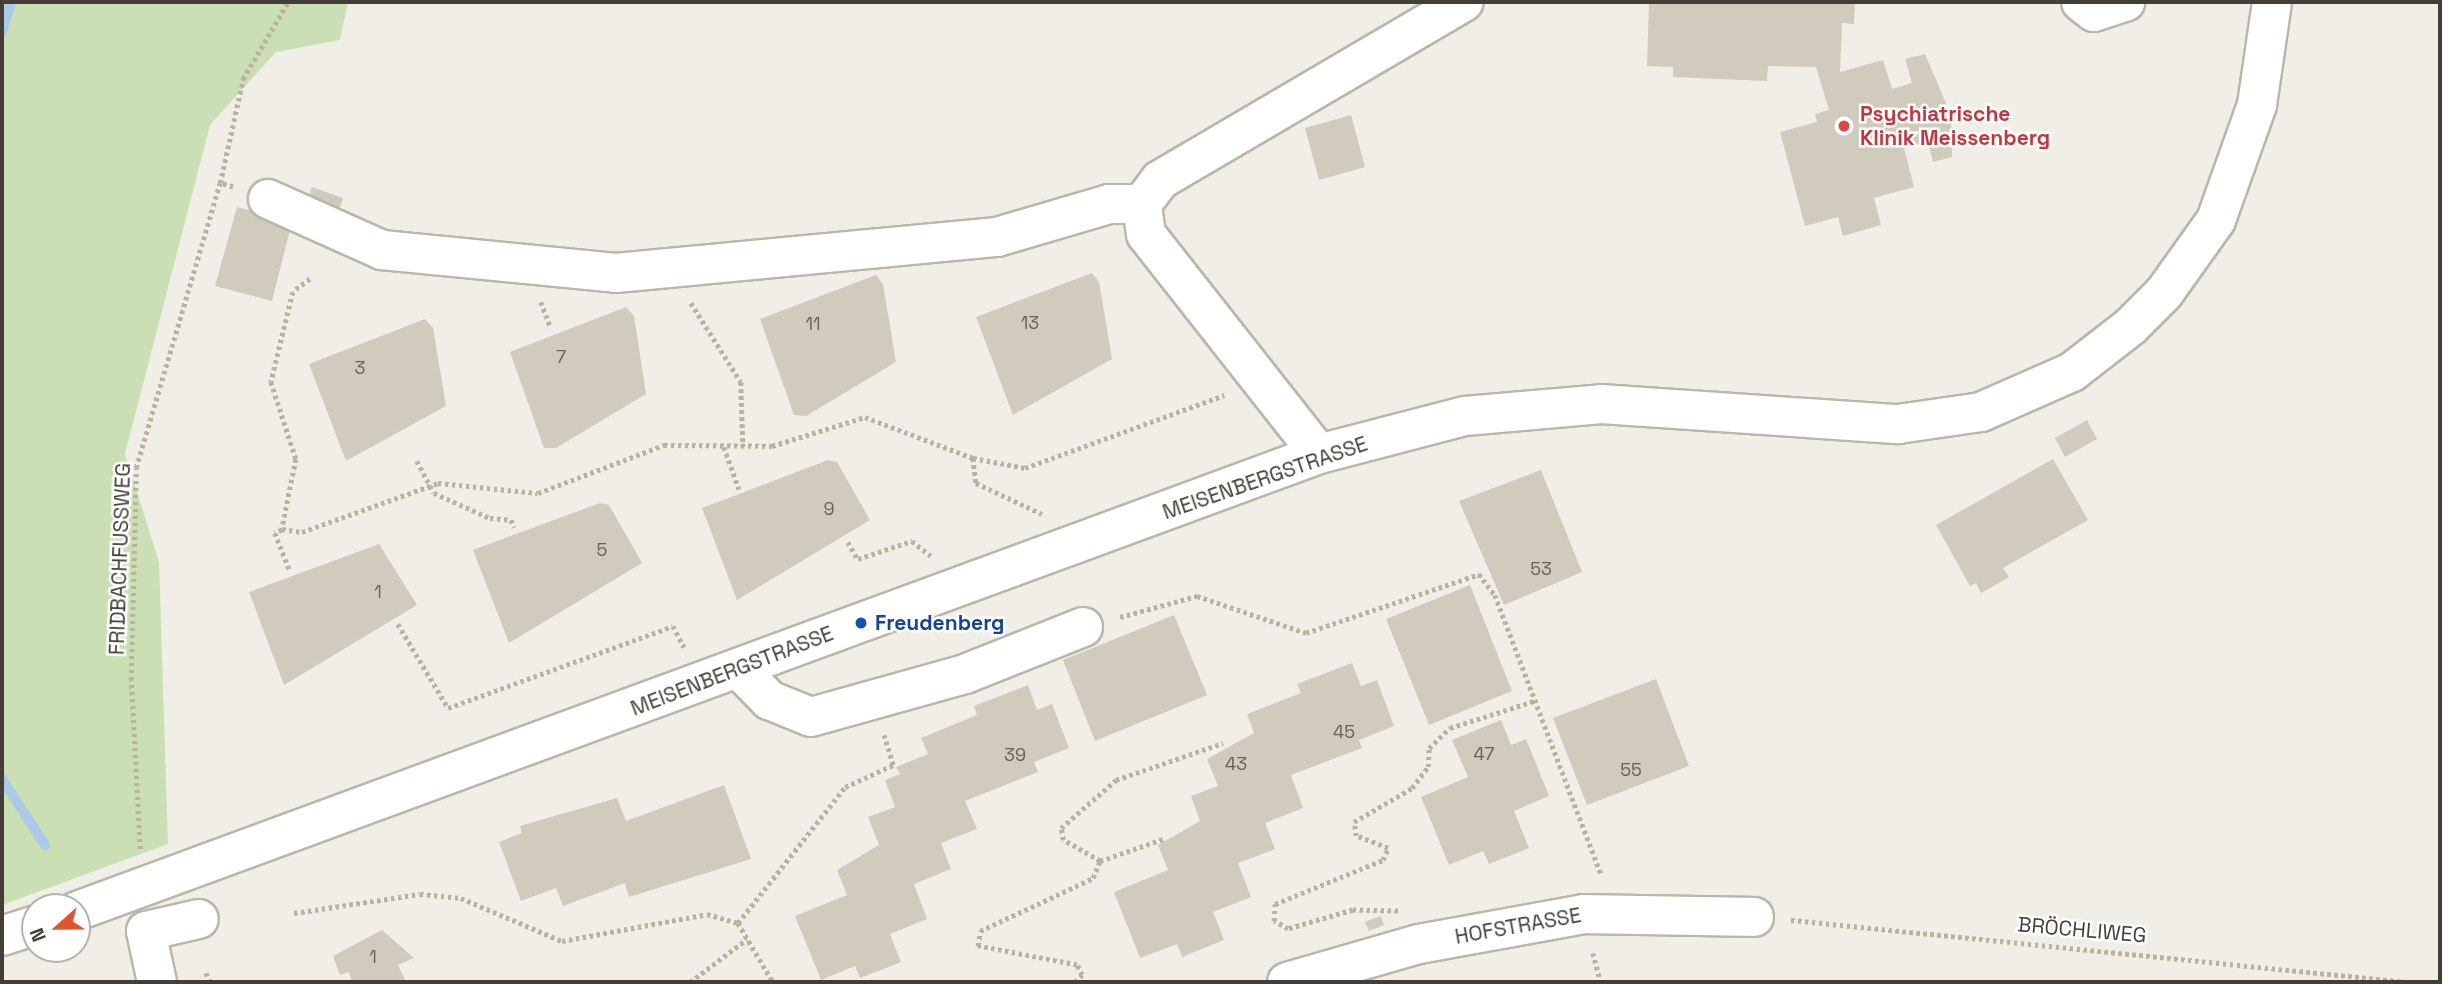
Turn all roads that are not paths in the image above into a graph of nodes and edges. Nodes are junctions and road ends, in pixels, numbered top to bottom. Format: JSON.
{"nodes":[{"id":1,"x":1464,"y":2,"type":"edge"},
{"id":2,"x":2081,"y":2,"type":"edge"},
{"id":3,"x":2125,"y":2,"type":"edge"},
{"id":4,"x":2272,"y":2,"type":"edge"},
{"id":5,"x":268,"y":199,"type":"road end"},
{"id":6,"x":1142,"y":204,"type":"junction"},
{"id":7,"x":1319,"y":454,"type":"junction"},
{"id":8,"x":1083,"y":627,"type":"road end"},
{"id":9,"x":738,"y":668,"type":"junction"},
{"id":10,"x":91,"y":906,"type":"edge"},
{"id":11,"x":1754,"y":917,"type":"road end"},
{"id":12,"x":199,"y":919,"type":"dead end"},
{"id":13,"x":21,"y":930,"type":"edge"},
{"id":14,"x":2,"y":936,"type":"edge"},
{"id":15,"x":157,"y":982,"type":"edge"},
{"id":16,"x":1287,"y":982,"type":"edge"}],
"edges":[{"from":1,"to":6,"type":"street"},
{"from":2,"to":3,"type":"street"},
{"from":4,"to":7,"type":"street","name":"MEISENBERGSTRASSE"},
{"from":5,"to":6,"type":"street"},
{"from":6,"to":7,"type":"street"},
{"from":7,"to":9,"type":"street","name":"MEISENBERGSTRASSE"},
{"from":8,"to":9,"type":"street"},
{"from":9,"to":10,"type":"street","name":"MEISENBERGSTRASSE"},
{"from":11,"to":16,"type":"street","name":"HOFSTRASSE"},
{"from":12,"to":15,"type":"street"},
{"from":13,"to":14,"type":"street"}]}
